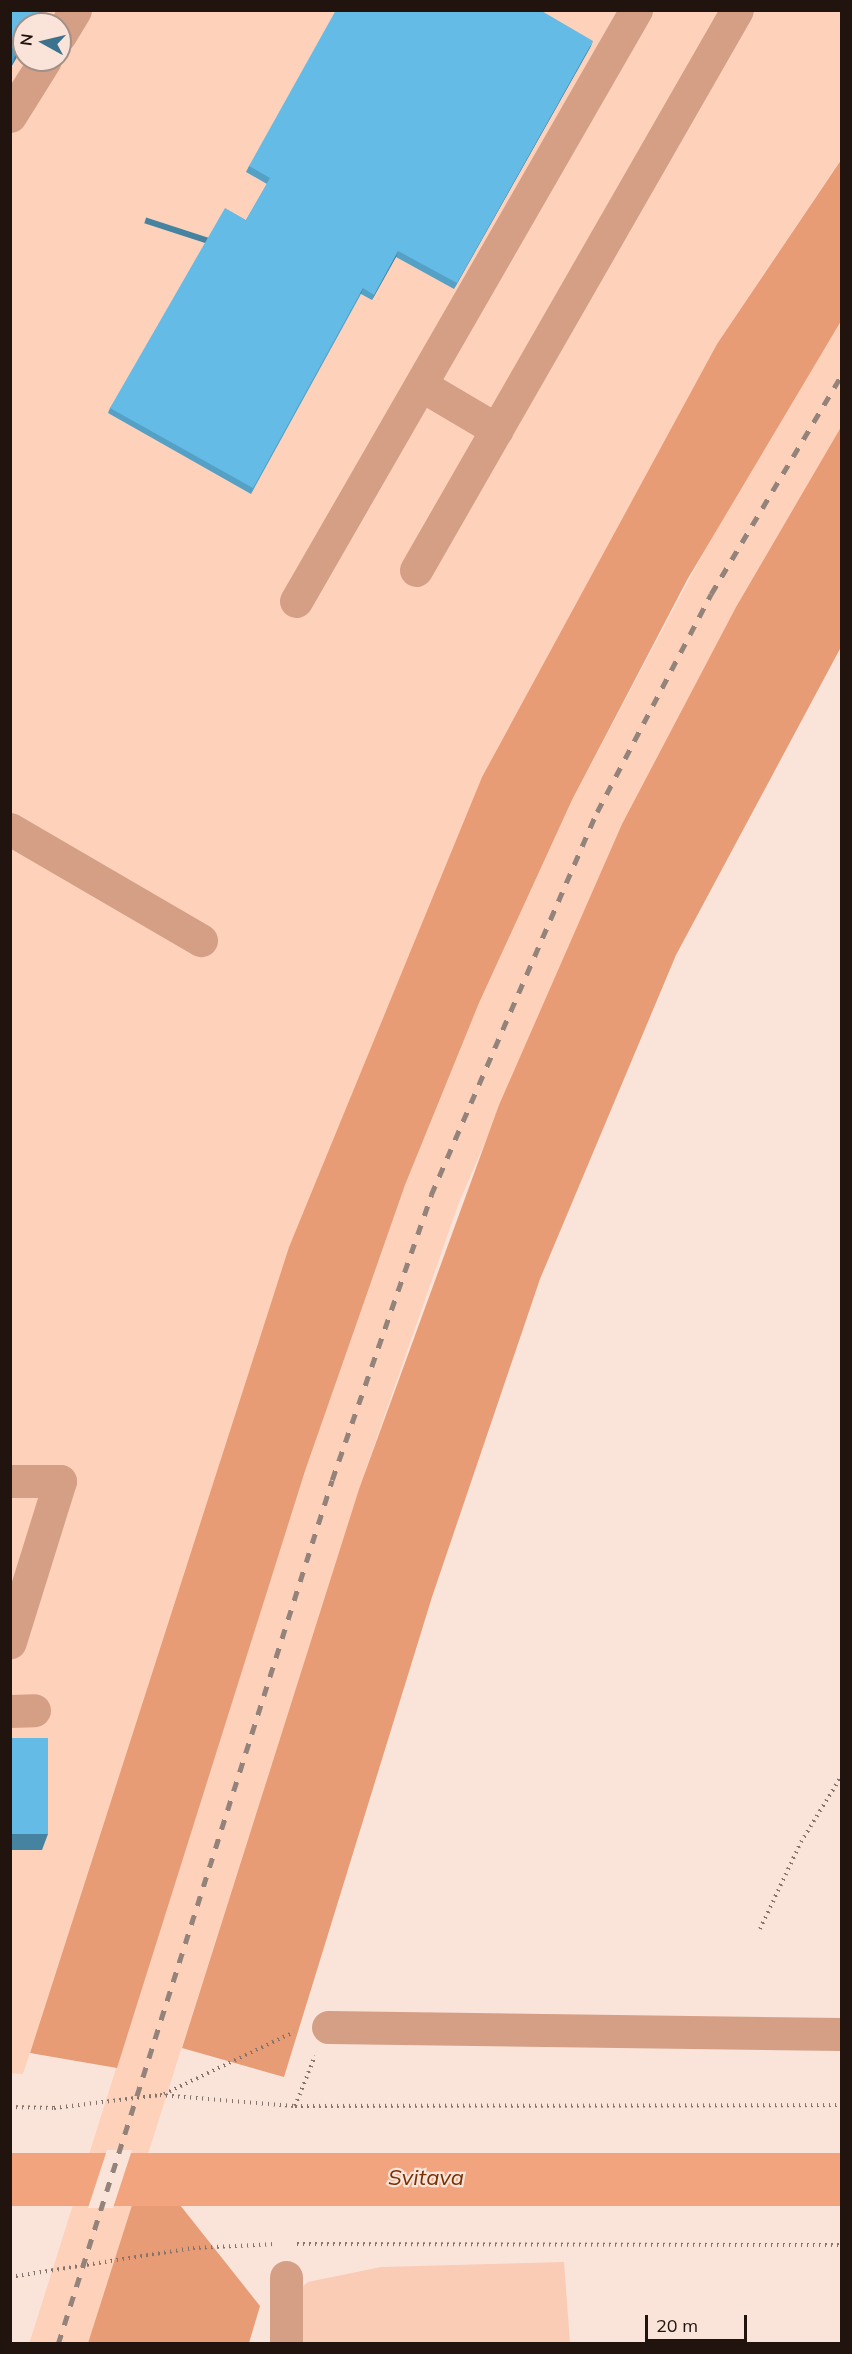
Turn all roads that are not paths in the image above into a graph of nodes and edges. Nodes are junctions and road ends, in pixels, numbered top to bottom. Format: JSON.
{"nodes":[{"id":1,"x":636,"y":10,"type":"edge"},
{"id":2,"x":737,"y":10,"type":"edge"},
{"id":3,"x":38,"y":72,"type":"edge"},
{"id":4,"x":10,"y":117,"type":"edge"},
{"id":5,"x":421,"y":385,"type":"junction"},
{"id":6,"x":496,"y":430,"type":"junction"},
{"id":7,"x":416,"y":570,"type":"dead end"},
{"id":8,"x":296,"y":601,"type":"dead end"},
{"id":9,"x":10,"y":829,"type":"edge"},
{"id":10,"x":201,"y":940,"type":"dead end"},
{"id":11,"x":10,"y":1481,"type":"edge"},
{"id":12,"x":10,"y":1642,"type":"edge"},
{"id":13,"x":328,"y":2027,"type":"road end"},
{"id":14,"x":842,"y":2034,"type":"edge"},
{"id":15,"x":286,"y":2277,"type":"dead end"},
{"id":16,"x":286,"y":2343,"type":"edge"}],
"edges":[{"from":1,"to":5,"type":"street"},
{"from":2,"to":6,"type":"street"},
{"from":3,"to":4,"type":"street"},
{"from":5,"to":6,"type":"street"},
{"from":5,"to":8,"type":"street"},
{"from":6,"to":7,"type":"street"},
{"from":9,"to":10,"type":"street"},
{"from":11,"to":12,"type":"street"},
{"from":13,"to":14,"type":"street"},
{"from":15,"to":16,"type":"street"}]}
